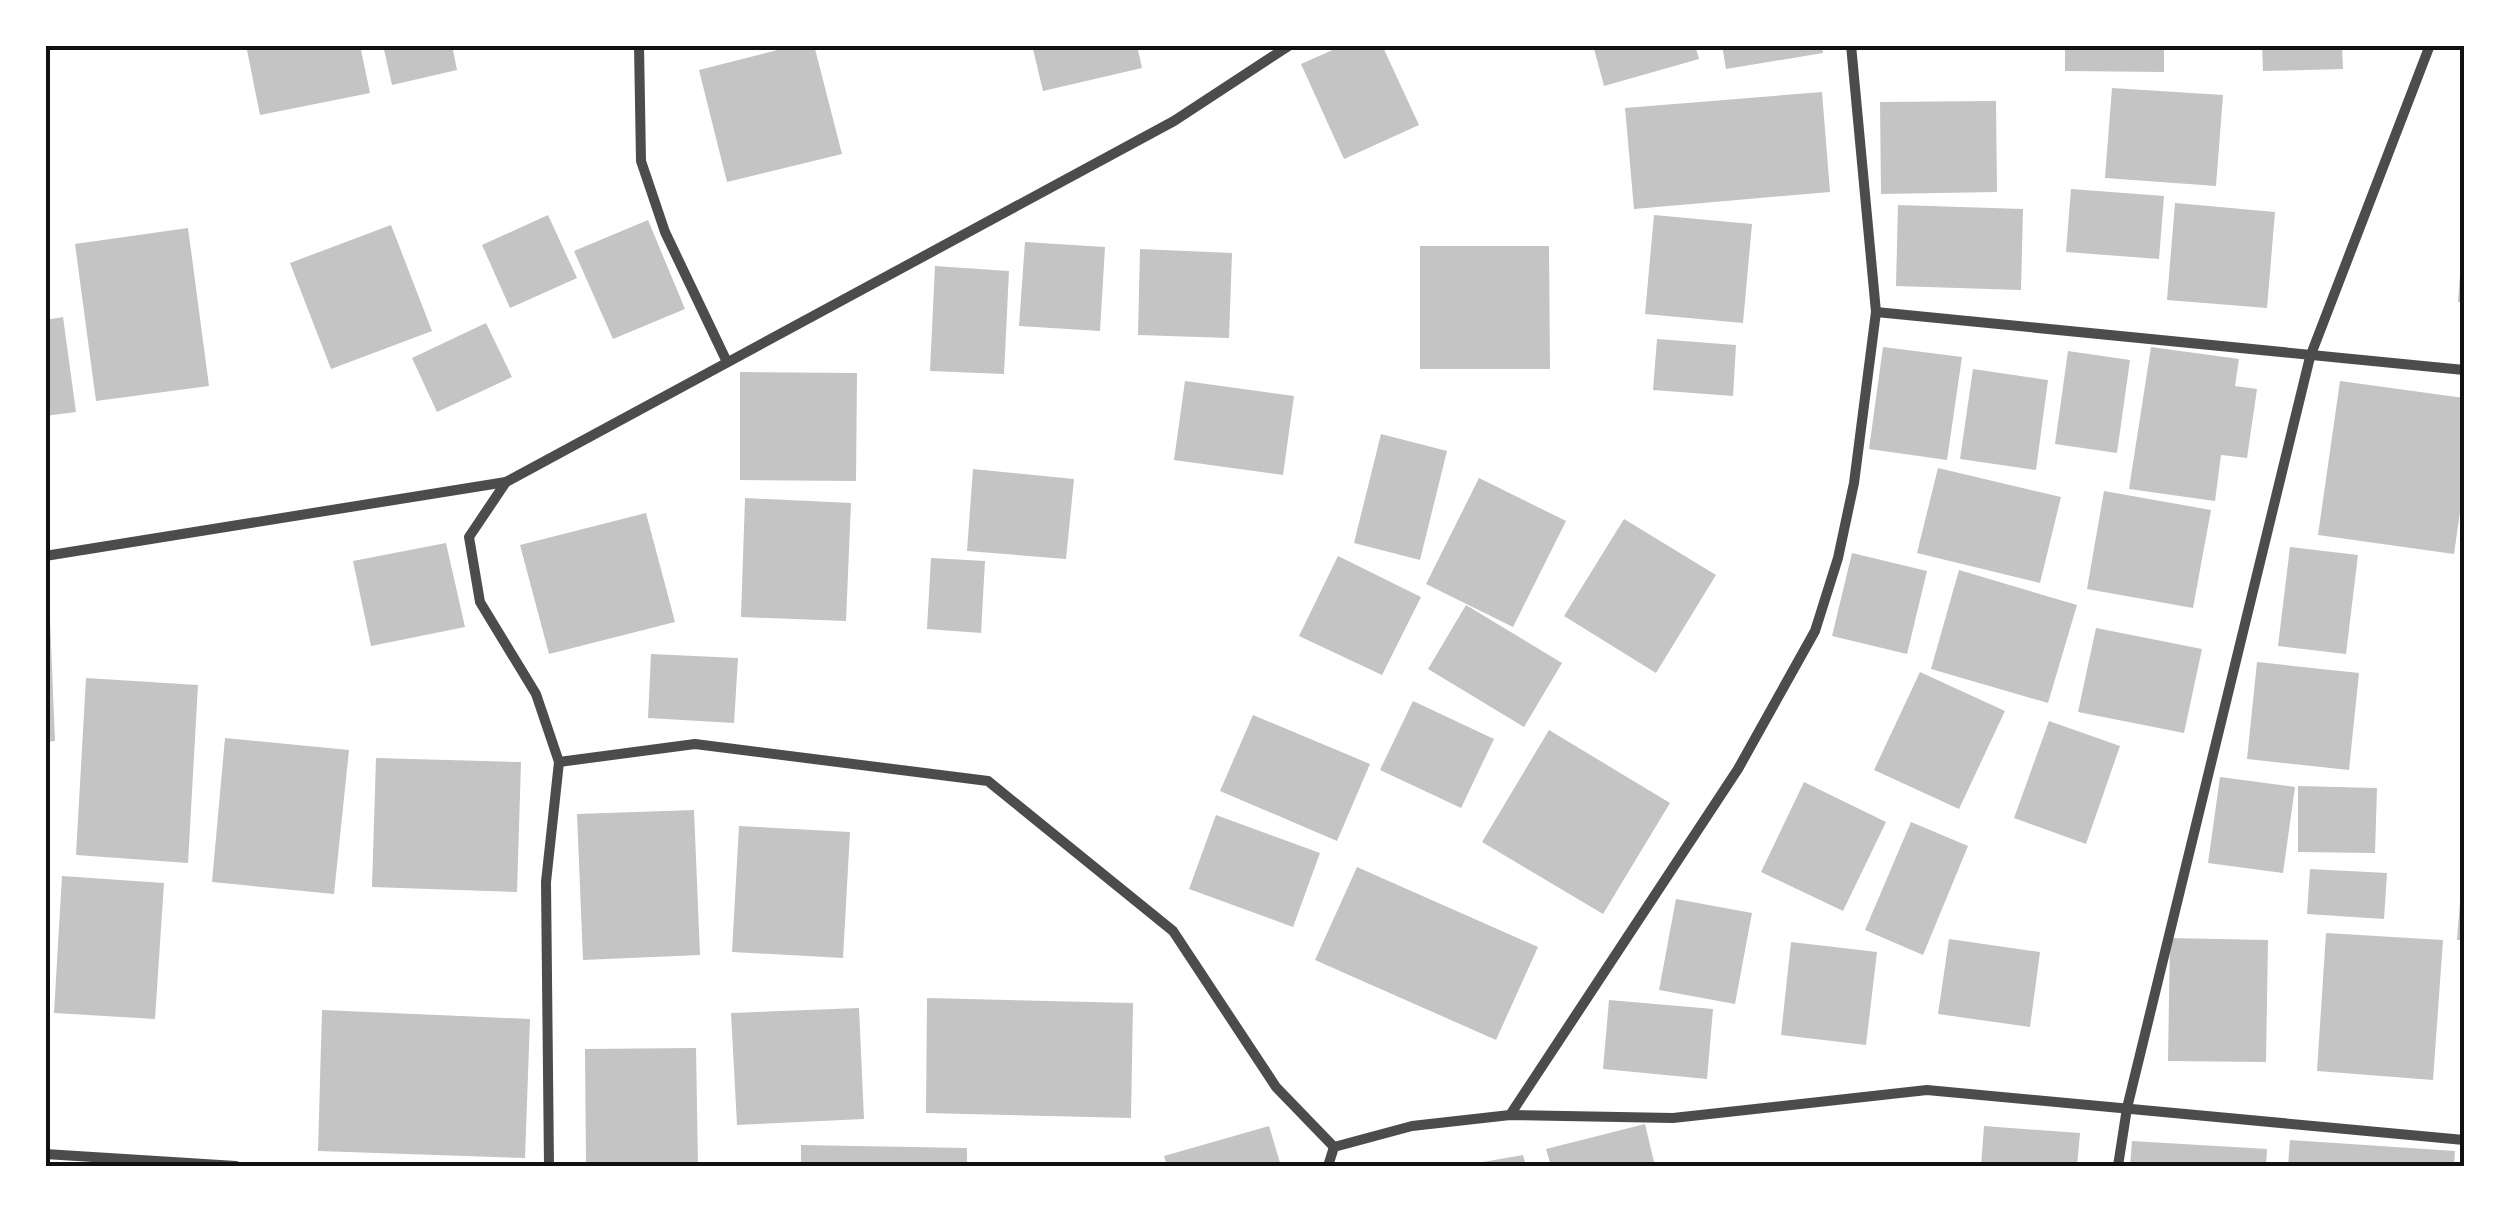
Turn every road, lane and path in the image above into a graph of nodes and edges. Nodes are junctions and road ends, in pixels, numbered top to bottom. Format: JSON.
{"nodes":[{"id":1,"x":639,"y":45,"type":"edge"},
{"id":2,"x":1290,"y":45,"type":"edge"},
{"id":3,"x":1852,"y":45,"type":"edge"},
{"id":4,"x":2430,"y":45,"type":"edge"},
{"id":5,"x":1876,"y":312,"type":"junction"},
{"id":6,"x":2310,"y":356,"type":"junction"},
{"id":7,"x":728,"y":362,"type":"junction"},
{"id":8,"x":2464,"y":370,"type":"edge"},
{"id":9,"x":506,"y":482,"type":"junction"},
{"id":10,"x":45,"y":556,"type":"edge"},
{"id":11,"x":559,"y":762,"type":"junction"},
{"id":12,"x":2127,"y":1108,"type":"junction"},
{"id":13,"x":1510,"y":1115,"type":"junction"},
{"id":14,"x":2464,"y":1140,"type":"edge"},
{"id":15,"x":1334,"y":1147,"type":"junction"},
{"id":16,"x":45,"y":1154,"type":"edge"},
{"id":17,"x":236,"y":1166,"type":"edge"},
{"id":18,"x":549,"y":1166,"type":"edge"},
{"id":19,"x":1328,"y":1166,"type":"edge"},
{"id":20,"x":2118,"y":1166,"type":"edge"}],
"edges":[{"from":1,"to":7,"type":"street"},
{"from":2,"to":7,"type":"street"},
{"from":3,"to":5,"type":"street"},
{"from":4,"to":6,"type":"street"},
{"from":5,"to":6,"type":"street"},
{"from":5,"to":13,"type":"street"},
{"from":6,"to":8,"type":"street"},
{"from":6,"to":12,"type":"street"},
{"from":7,"to":9,"type":"street"},
{"from":9,"to":10,"type":"street"},
{"from":9,"to":11,"type":"street"},
{"from":11,"to":15,"type":"street"},
{"from":11,"to":18,"type":"street"},
{"from":12,"to":13,"type":"street"},
{"from":12,"to":14,"type":"street"},
{"from":12,"to":20,"type":"street"},
{"from":13,"to":15,"type":"street"},
{"from":15,"to":19,"type":"street"},
{"from":16,"to":17,"type":"street"}]}
